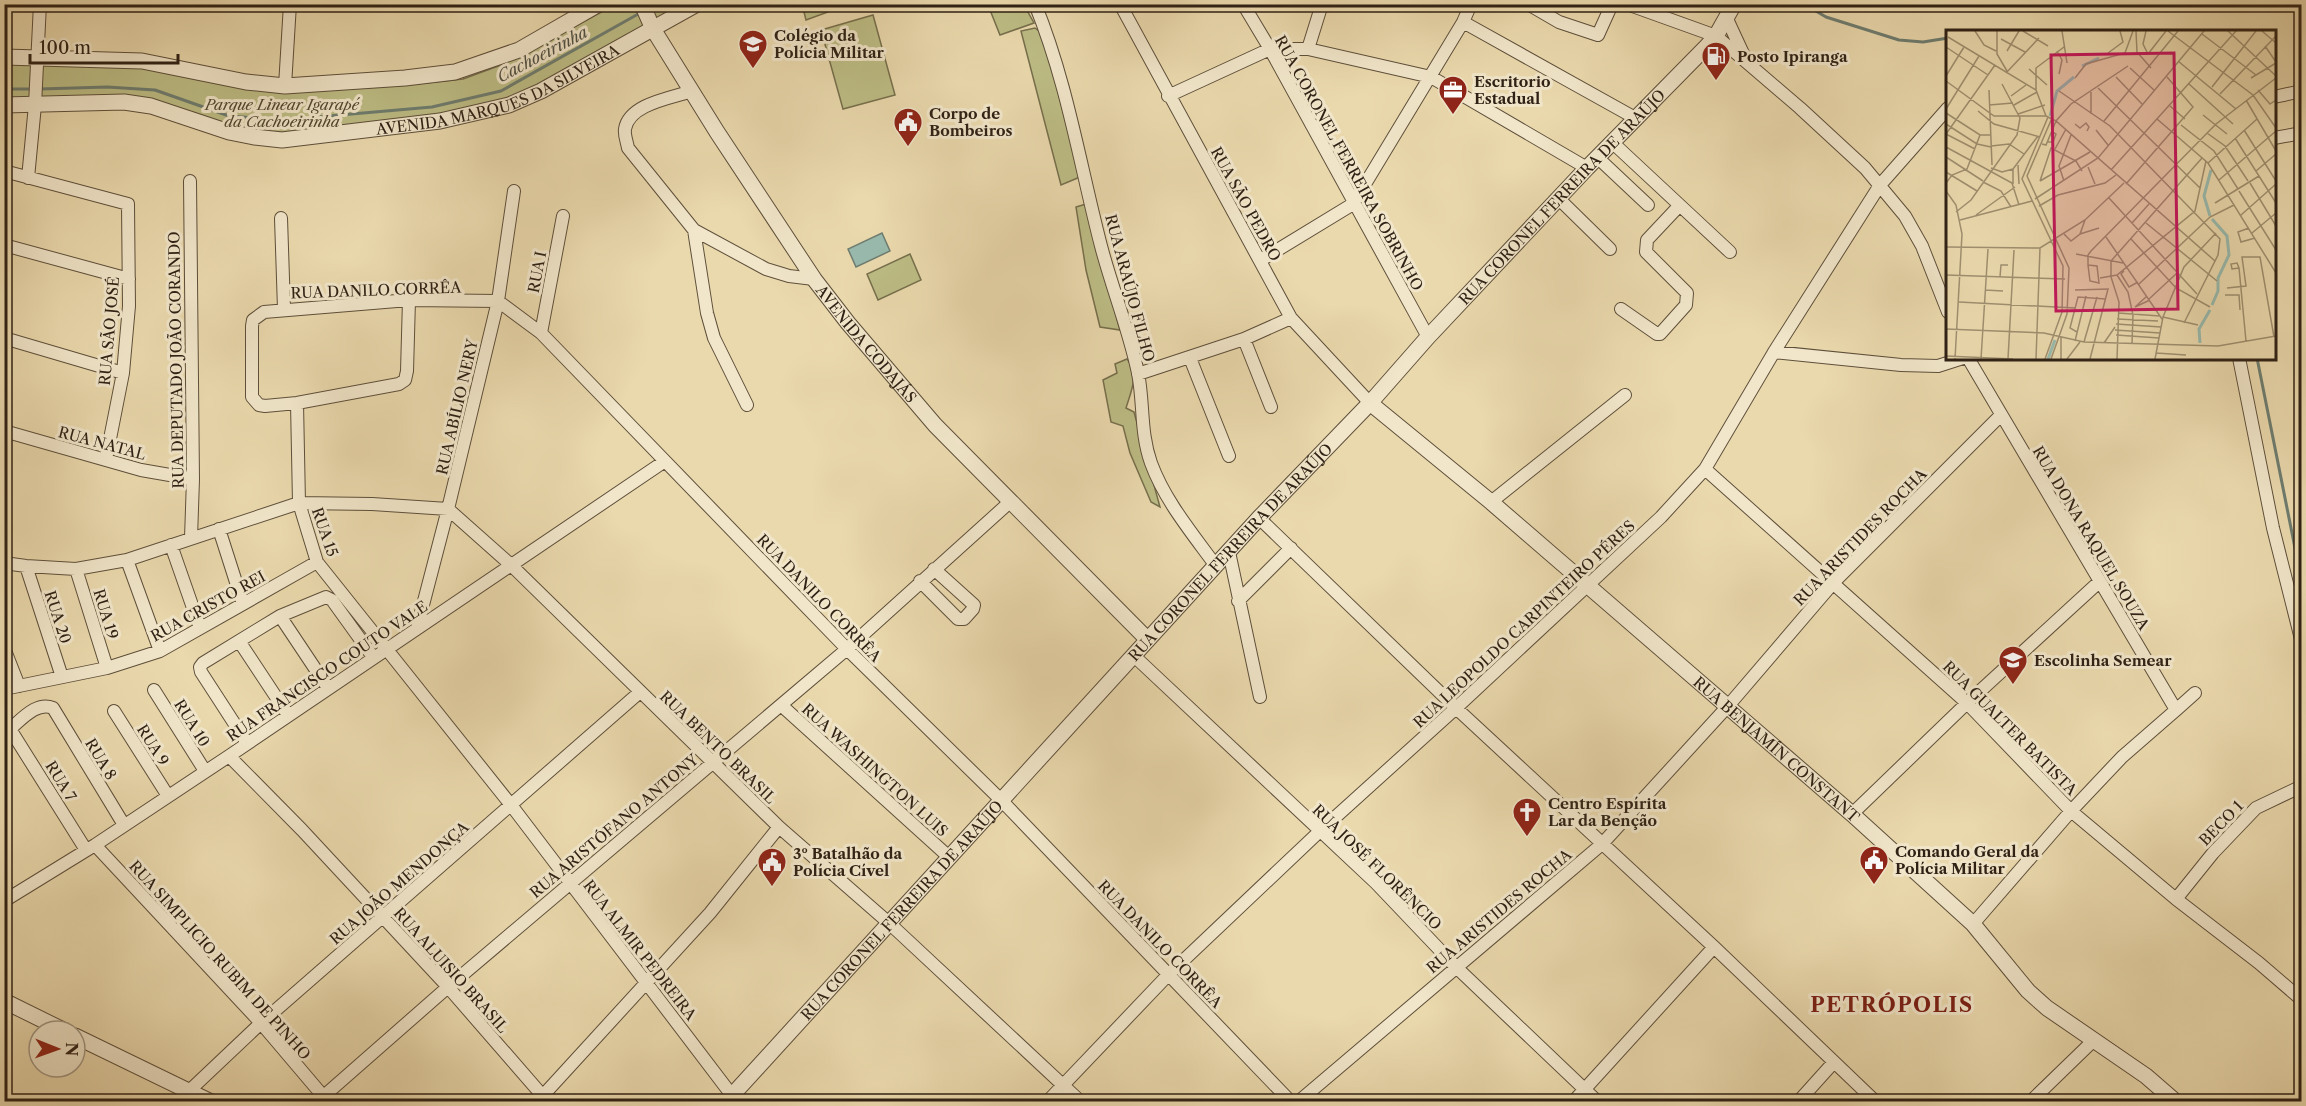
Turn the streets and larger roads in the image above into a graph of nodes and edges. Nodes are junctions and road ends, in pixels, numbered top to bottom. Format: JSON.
{"nodes":[{"id":1,"x":40,"y":4,"type":"edge"},
{"id":2,"x":290,"y":4,"type":"edge"},
{"id":3,"x":599,"y":4,"type":"edge"},
{"id":4,"x":642,"y":4,"type":"edge"},
{"id":5,"x":697,"y":4,"type":"edge"},
{"id":6,"x":1035,"y":4,"type":"edge"},
{"id":7,"x":1120,"y":4,"type":"edge"},
{"id":8,"x":1243,"y":4,"type":"edge"},
{"id":9,"x":1322,"y":4,"type":"edge"},
{"id":10,"x":1471,"y":4,"type":"edge"},
{"id":11,"x":1528,"y":4,"type":"edge"},
{"id":12,"x":1612,"y":4,"type":"edge"},
{"id":13,"x":1626,"y":4,"type":"edge"},
{"id":14,"x":1734,"y":4,"type":"edge"},
{"id":15,"x":1727,"y":19,"type":"junction"},
{"id":16,"x":1463,"y":22,"type":"junction"},
{"id":17,"x":652,"y":25,"type":"junction"},
{"id":18,"x":1716,"y":36,"type":"junction"},
{"id":19,"x":1270,"y":49,"type":"junction"},
{"id":20,"x":1308,"y":49,"type":"junction"},
{"id":21,"x":4,"y":57,"type":"edge"},
{"id":22,"x":36,"y":61,"type":"junction"},
{"id":23,"x":1748,"y":63,"type":"junction"},
{"id":24,"x":1431,"y":76,"type":"junction"},
{"id":25,"x":285,"y":86,"type":"junction"},
{"id":26,"x":692,"y":91,"type":"junction"},
{"id":27,"x":2301,"y":91,"type":"edge"},
{"id":28,"x":1168,"y":96,"type":"junction"},
{"id":29,"x":2276,"y":97,"type":"edge"},
{"id":30,"x":35,"y":102,"type":"junction"},
{"id":31,"x":4,"y":105,"type":"edge"},
{"id":32,"x":1946,"y":109,"type":"edge"},
{"id":33,"x":1637,"y":119,"type":"junction"},
{"id":34,"x":2301,"y":133,"type":"edge"},
{"id":35,"x":2276,"y":138,"type":"edge"},
{"id":36,"x":1613,"y":142,"type":"junction"},
{"id":37,"x":1593,"y":163,"type":"junction"},
{"id":38,"x":4,"y":171,"type":"edge"},
{"id":39,"x":28,"y":178,"type":"junction"},
{"id":40,"x":190,"y":181,"type":"dead end"},
{"id":41,"x":1880,"y":185,"type":"junction"},
{"id":42,"x":514,"y":191,"type":"dead end"},
{"id":43,"x":1560,"y":199,"type":"junction"},
{"id":44,"x":1353,"y":204,"type":"junction"},
{"id":45,"x":1648,"y":205,"type":"dead end"},
{"id":46,"x":1679,"y":206,"type":"junction"},
{"id":47,"x":563,"y":216,"type":"dead end"},
{"id":48,"x":281,"y":218,"type":"dead end"},
{"id":49,"x":694,"y":230,"type":"junction"},
{"id":50,"x":4,"y":245,"type":"edge"},
{"id":51,"x":1610,"y":249,"type":"dead end"},
{"id":52,"x":1730,"y":252,"type":"dead end"},
{"id":53,"x":1261,"y":260,"type":"junction"},
{"id":54,"x":129,"y":279,"type":"junction"},
{"id":55,"x":814,"y":279,"type":"junction"},
{"id":56,"x":409,"y":300,"type":"junction"},
{"id":57,"x":498,"y":301,"type":"junction"},
{"id":58,"x":284,"y":309,"type":"junction"},
{"id":59,"x":1621,"y":309,"type":"dead end"},
{"id":60,"x":1946,"y":309,"type":"edge"},
{"id":61,"x":1291,"y":318,"type":"junction"},
{"id":62,"x":541,"y":333,"type":"junction"},
{"id":63,"x":1428,"y":337,"type":"junction"},
{"id":64,"x":4,"y":339,"type":"edge"},
{"id":65,"x":1244,"y":339,"type":"junction"},
{"id":66,"x":1774,"y":352,"type":"junction"},
{"id":67,"x":1190,"y":358,"type":"junction"},
{"id":68,"x":1957,"y":360,"type":"edge"},
{"id":69,"x":1969,"y":360,"type":"edge"},
{"id":70,"x":2239,"y":360,"type":"edge"},
{"id":71,"x":123,"y":373,"type":"junction"},
{"id":72,"x":1138,"y":374,"type":"junction"},
{"id":73,"x":1625,"y":395,"type":"dead end"},
{"id":74,"x":297,"y":403,"type":"junction"},
{"id":75,"x":1370,"y":403,"type":"junction"},
{"id":76,"x":747,"y":405,"type":"dead end"},
{"id":77,"x":1271,"y":407,"type":"dead end"},
{"id":78,"x":2001,"y":415,"type":"junction"},
{"id":79,"x":4,"y":431,"type":"edge"},
{"id":80,"x":1230,"y":456,"type":"dead end"},
{"id":81,"x":106,"y":459,"type":"junction"},
{"id":82,"x":665,"y":461,"type":"junction"},
{"id":83,"x":1705,"y":469,"type":"junction"},
{"id":84,"x":193,"y":479,"type":"junction"},
{"id":85,"x":1011,"y":501,"type":"junction"},
{"id":86,"x":1491,"y":502,"type":"junction"},
{"id":87,"x":300,"y":503,"type":"junction"},
{"id":88,"x":448,"y":509,"type":"junction"},
{"id":89,"x":1259,"y":518,"type":"junction"},
{"id":90,"x":219,"y":529,"type":"junction"},
{"id":91,"x":191,"y":538,"type":"junction"},
{"id":92,"x":171,"y":545,"type":"junction"},
{"id":93,"x":1292,"y":548,"type":"junction"},
{"id":94,"x":1229,"y":552,"type":"junction"},
{"id":95,"x":127,"y":560,"type":"junction"},
{"id":96,"x":317,"y":562,"type":"junction"},
{"id":97,"x":4,"y":563,"type":"edge"},
{"id":98,"x":511,"y":565,"type":"junction"},
{"id":99,"x":26,"y":566,"type":"junction"},
{"id":100,"x":1216,"y":566,"type":"junction"},
{"id":101,"x":76,"y":569,"type":"junction"},
{"id":102,"x":934,"y":569,"type":"junction"},
{"id":103,"x":920,"y":582,"type":"junction"},
{"id":104,"x":1834,"y":582,"type":"junction"},
{"id":105,"x":2099,"y":582,"type":"junction"},
{"id":106,"x":1588,"y":586,"type":"junction"},
{"id":107,"x":1238,"y":601,"type":"junction"},
{"id":108,"x":243,"y":604,"type":"junction"},
{"id":109,"x":280,"y":616,"type":"junction"},
{"id":110,"x":200,"y":628,"type":"junction"},
{"id":111,"x":417,"y":628,"type":"junction"},
{"id":112,"x":1147,"y":639,"type":"junction"},
{"id":113,"x":239,"y":641,"type":"junction"},
{"id":114,"x":2301,"y":643,"type":"edge"},
{"id":115,"x":4,"y":648,"type":"edge"},
{"id":116,"x":386,"y":648,"type":"junction"},
{"id":117,"x":847,"y":649,"type":"junction"},
{"id":118,"x":160,"y":651,"type":"junction"},
{"id":119,"x":1132,"y":655,"type":"junction"},
{"id":120,"x":373,"y":657,"type":"junction"},
{"id":121,"x":107,"y":668,"type":"junction"},
{"id":122,"x":62,"y":677,"type":"junction"},
{"id":123,"x":19,"y":686,"type":"junction"},
{"id":124,"x":328,"y":688,"type":"junction"},
{"id":125,"x":4,"y":689,"type":"edge"},
{"id":126,"x":154,"y":690,"type":"dead end"},
{"id":127,"x":640,"y":692,"type":"junction"},
{"id":128,"x":2195,"y":693,"type":"dead end"},
{"id":129,"x":1260,"y":697,"type":"dead end"},
{"id":130,"x":1967,"y":703,"type":"junction"},
{"id":131,"x":781,"y":705,"type":"junction"},
{"id":132,"x":1728,"y":706,"type":"junction"},
{"id":133,"x":53,"y":708,"type":"joint"},
{"id":134,"x":1456,"y":708,"type":"junction"},
{"id":135,"x":2176,"y":710,"type":"junction"},
{"id":136,"x":114,"y":711,"type":"dead end"},
{"id":137,"x":288,"y":715,"type":"junction"},
{"id":138,"x":247,"y":743,"type":"junction"},
{"id":139,"x":229,"y":756,"type":"junction"},
{"id":140,"x":712,"y":763,"type":"junction"},
{"id":141,"x":205,"y":771,"type":"junction"},
{"id":142,"x":2301,"y":786,"type":"edge"},
{"id":143,"x":168,"y":796,"type":"junction"},
{"id":144,"x":1001,"y":800,"type":"junction"},
{"id":145,"x":511,"y":805,"type":"junction"},
{"id":146,"x":2071,"y":811,"type":"junction"},
{"id":147,"x":1852,"y":814,"type":"junction"},
{"id":148,"x":124,"y":825,"type":"junction"},
{"id":149,"x":779,"y":827,"type":"junction"},
{"id":150,"x":1320,"y":831,"type":"junction"},
{"id":151,"x":1602,"y":844,"type":"junction"},
{"id":152,"x":90,"y":847,"type":"junction"},
{"id":153,"x":949,"y":857,"type":"junction"},
{"id":154,"x":570,"y":884,"type":"junction"},
{"id":155,"x":2176,"y":899,"type":"junction"},
{"id":156,"x":4,"y":901,"type":"edge"},
{"id":157,"x":383,"y":917,"type":"junction"},
{"id":158,"x":889,"y":923,"type":"junction"},
{"id":159,"x":1973,"y":924,"type":"junction"},
{"id":160,"x":1713,"y":947,"type":"junction"},
{"id":161,"x":1456,"y":967,"type":"junction"},
{"id":162,"x":1168,"y":975,"type":"junction"},
{"id":163,"x":646,"y":982,"type":"junction"},
{"id":164,"x":448,"y":987,"type":"junction"},
{"id":165,"x":2301,"y":1000,"type":"edge"},
{"id":166,"x":4,"y":1001,"type":"edge"},
{"id":167,"x":41,"y":1019,"type":"edge"},
{"id":168,"x":261,"y":1023,"type":"junction"},
{"id":169,"x":2094,"y":1040,"type":"junction"},
{"id":170,"x":87,"y":1043,"type":"edge"},
{"id":171,"x":1834,"y":1062,"type":"junction"},
{"id":172,"x":1064,"y":1086,"type":"junction"},
{"id":173,"x":1584,"y":1089,"type":"junction"},
{"id":174,"x":186,"y":1097,"type":"edge"},
{"id":175,"x":320,"y":1099,"type":"edge"},
{"id":176,"x":732,"y":1099,"type":"edge"},
{"id":177,"x":543,"y":1100,"type":"edge"},
{"id":178,"x":211,"y":1101,"type":"edge"},
{"id":179,"x":1047,"y":1101,"type":"edge"},
{"id":180,"x":1081,"y":1101,"type":"edge"},
{"id":181,"x":1291,"y":1101,"type":"edge"},
{"id":182,"x":1299,"y":1101,"type":"edge"},
{"id":183,"x":1573,"y":1101,"type":"edge"},
{"id":184,"x":1598,"y":1101,"type":"edge"},
{"id":185,"x":1798,"y":1101,"type":"edge"},
{"id":186,"x":1875,"y":1101,"type":"edge"},
{"id":187,"x":2030,"y":1101,"type":"edge"},
{"id":188,"x":2176,"y":1101,"type":"edge"}],
"edges":[{"from":1,"to":22,"type":"street"},
{"from":2,"to":25,"type":"street"},
{"from":3,"to":25,"type":"street","name":"AVENIDA MARQUES DA SILVEIRA"},
{"from":4,"to":17,"type":"street","name":"AVENIDA CODAJÁS"},
{"from":5,"to":17,"type":"street","name":"AVENIDA MARQUES DA SILVEIRA"},
{"from":6,"to":72,"type":"street","name":"RUA ARAÚJO FILHO"},
{"from":7,"to":28,"type":"street","name":"RUA SÃO PEDRO"},
{"from":8,"to":19,"type":"street","name":"RUA CORONEL FERREIRA SOBRINHO"},
{"from":9,"to":20,"type":"street"},
{"from":10,"to":16,"type":"street"},
{"from":11,"to":12,"type":"street"},
{"from":13,"to":18,"type":"street"},
{"from":14,"to":15,"type":"street","name":"RUA CORONEL FERREIRA DE ARAÚJO"},
{"from":15,"to":18,"type":"street","name":"RUA CORONEL FERREIRA DE ARAÚJO"},
{"from":15,"to":23,"type":"street"},
{"from":16,"to":24,"type":"street"},
{"from":16,"to":33,"type":"street"},
{"from":17,"to":26,"type":"street","name":"AVENIDA CODAJÁS"},
{"from":17,"to":30,"type":"street","name":"AVENIDA MARQUES DA SILVEIRA"},
{"from":18,"to":23,"type":"street"},
{"from":18,"to":33,"type":"street","name":"RUA CORONEL FERREIRA DE ARAÚJO"},
{"from":19,"to":20,"type":"street"},
{"from":19,"to":28,"type":"street"},
{"from":19,"to":44,"type":"street","name":"RUA CORONEL FERREIRA SOBRINHO"},
{"from":20,"to":24,"type":"street"},
{"from":21,"to":22,"type":"street","name":"AVENIDA MARQUES DA SILVEIRA"},
{"from":22,"to":25,"type":"street","name":"AVENIDA MARQUES DA SILVEIRA"},
{"from":22,"to":30,"type":"street"},
{"from":23,"to":41,"type":"street"},
{"from":24,"to":37,"type":"street"},
{"from":24,"to":44,"type":"street"},
{"from":26,"to":49,"type":"street"},
{"from":26,"to":55,"type":"street","name":"AVENIDA CODAJÁS"},
{"from":27,"to":29,"type":"street"},
{"from":28,"to":53,"type":"street","name":"RUA SÃO PEDRO"},
{"from":30,"to":31,"type":"street","name":"AVENIDA MARQUES DA SILVEIRA"},
{"from":30,"to":39,"type":"street"},
{"from":32,"to":41,"type":"street","name":"RUA LEOPOLDO CARPINTEIRO PÉRES"},
{"from":33,"to":36,"type":"street","name":"RUA CORONEL FERREIRA DE ARAÚJO"},
{"from":34,"to":35,"type":"street"},
{"from":36,"to":37,"type":"street","name":"RUA CORONEL FERREIRA DE ARAÚJO"},
{"from":36,"to":46,"type":"street"},
{"from":37,"to":43,"type":"street","name":"RUA CORONEL FERREIRA DE ARAÚJO"},
{"from":37,"to":45,"type":"street"},
{"from":38,"to":39,"type":"street"},
{"from":39,"to":54,"type":"street","name":"RUA SÃO JOSÉ"},
{"from":40,"to":84,"type":"street","name":"RUA DEPUTADO JOÃO CORANDO"},
{"from":41,"to":60,"type":"street"},
{"from":41,"to":66,"type":"street","name":"RUA LEOPOLDO CARPINTEIRO PÉRES"},
{"from":42,"to":57,"type":"street","name":"RUA ABÍLIO NERY"},
{"from":43,"to":51,"type":"street"},
{"from":43,"to":63,"type":"street","name":"RUA CORONEL FERREIRA DE ARAÚJO"},
{"from":44,"to":53,"type":"street"},
{"from":44,"to":63,"type":"street","name":"RUA CORONEL FERREIRA SOBRINHO"},
{"from":46,"to":52,"type":"street"},
{"from":46,"to":59,"type":"street"},
{"from":47,"to":62,"type":"street","name":"RUA I"},
{"from":48,"to":58,"type":"street"},
{"from":49,"to":55,"type":"street"},
{"from":49,"to":76,"type":"street"},
{"from":50,"to":54,"type":"street"},
{"from":53,"to":61,"type":"street","name":"RUA SÃO PEDRO"},
{"from":54,"to":71,"type":"street","name":"RUA SÃO JOSÉ"},
{"from":55,"to":85,"type":"street","name":"AVENIDA CODAJÁS"},
{"from":56,"to":57,"type":"street","name":"RUA DANILO CORRÊA"},
{"from":56,"to":58,"type":"street","name":"RUA DANILO CORRÊA"},
{"from":56,"to":74,"type":"street"},
{"from":57,"to":62,"type":"street","name":"RUA DANILO CORRÊA"},
{"from":57,"to":88,"type":"street","name":"RUA ABÍLIO NERY"},
{"from":58,"to":74,"type":"street","name":"RUA DANILO CORRÊA"},
{"from":61,"to":65,"type":"street"},
{"from":61,"to":75,"type":"street","name":"RUA SÃO PEDRO"},
{"from":62,"to":82,"type":"street","name":"RUA DANILO CORRÊA"},
{"from":63,"to":75,"type":"street","name":"RUA CORONEL FERREIRA DE ARAÚJO"},
{"from":64,"to":71,"type":"street"},
{"from":65,"to":67,"type":"street"},
{"from":65,"to":77,"type":"street"},
{"from":66,"to":68,"type":"street"},
{"from":66,"to":83,"type":"street","name":"RUA LEOPOLDO CARPINTEIRO PÉRES"},
{"from":67,"to":72,"type":"street"},
{"from":67,"to":80,"type":"street"},
{"from":69,"to":78,"type":"street","name":"RUA DONA RAQUEL SOUZA"},
{"from":70,"to":114,"type":"street"},
{"from":71,"to":81,"type":"street","name":"RUA SÃO JOSÉ"},
{"from":72,"to":100,"type":"street","name":"RUA ARAÚJO FILHO"},
{"from":73,"to":86,"type":"street"},
{"from":74,"to":87,"type":"street","name":"RUA 15"},
{"from":75,"to":86,"type":"street","name":"RUA BENJAMÍN CONSTANT"},
{"from":75,"to":89,"type":"street","name":"RUA CORONEL FERREIRA DE ARAÚJO"},
{"from":78,"to":104,"type":"street","name":"RUA ARISTIDES ROCHA"},
{"from":78,"to":105,"type":"street","name":"RUA DONA RAQUEL SOUZA"},
{"from":79,"to":81,"type":"street","name":"RUA NATAL"},
{"from":81,"to":84,"type":"street","name":"RUA NATAL"},
{"from":82,"to":98,"type":"street","name":"RUA FRANCISCO COUTO VALE"},
{"from":82,"to":117,"type":"street","name":"RUA DANILO CORRÊA"},
{"from":83,"to":104,"type":"street","name":"RUA GUALTER BATISTA"},
{"from":83,"to":106,"type":"street","name":"RUA LEOPOLDO CARPINTEIRO PÉRES"},
{"from":84,"to":91,"type":"street","name":"RUA DEPUTADO JOÃO CORANDO"},
{"from":85,"to":102,"type":"street","name":"RUA ARISTÓFANO ANTONY"},
{"from":85,"to":112,"type":"street","name":"AVENIDA CODAJÁS"},
{"from":86,"to":106,"type":"street","name":"RUA BENJAMÍN CONSTANT"},
{"from":87,"to":88,"type":"street"},
{"from":87,"to":90,"type":"street"},
{"from":87,"to":96,"type":"street","name":"RUA 15"},
{"from":88,"to":98,"type":"street","name":"RUA BENTO BRASIL"},
{"from":88,"to":111,"type":"street","name":"RUA ABÍLIO NERY"},
{"from":89,"to":93,"type":"street"},
{"from":89,"to":94,"type":"street","name":"RUA CORONEL FERREIRA DE ARAÚJO"},
{"from":90,"to":91,"type":"street"},
{"from":90,"to":108,"type":"street"},
{"from":91,"to":92,"type":"street"},
{"from":92,"to":95,"type":"street"},
{"from":92,"to":110,"type":"street"},
{"from":93,"to":107,"type":"street"},
{"from":93,"to":134,"type":"street"},
{"from":94,"to":100,"type":"street","name":"RUA CORONEL FERREIRA DE ARAÚJO"},
{"from":94,"to":107,"type":"street"},
{"from":95,"to":101,"type":"street"},
{"from":95,"to":118,"type":"street"},
{"from":96,"to":108,"type":"street","name":"RUA CRISTO REI"},
{"from":96,"to":116,"type":"street","name":"RUA 15"},
{"from":97,"to":99,"type":"street"},
{"from":98,"to":111,"type":"street","name":"RUA FRANCISCO COUTO VALE"},
{"from":98,"to":127,"type":"street","name":"RUA BENTO BRASIL"},
{"from":99,"to":101,"type":"street"},
{"from":99,"to":122,"type":"street","name":"RUA 20"},
{"from":100,"to":112,"type":"street","name":"RUA CORONEL FERREIRA DE ARAÚJO"},
{"from":101,"to":121,"type":"street","name":"RUA 19"},
{"from":102,"to":103,"type":"street","name":"RUA ARISTÓFANO ANTONY"},
{"from":102,"to":103,"type":"street"},
{"from":103,"to":117,"type":"street","name":"RUA ARISTÓFANO ANTONY"},
{"from":104,"to":130,"type":"street","name":"RUA GUALTER BATISTA"},
{"from":104,"to":132,"type":"street","name":"RUA ARISTIDES ROCHA"},
{"from":105,"to":130,"type":"street"},
{"from":105,"to":135,"type":"street","name":"RUA DONA RAQUEL SOUZA"},
{"from":106,"to":132,"type":"street","name":"RUA BENJAMÍN CONSTANT"},
{"from":106,"to":134,"type":"street","name":"RUA LEOPOLDO CARPINTEIRO PÉRES"},
{"from":107,"to":129,"type":"street"},
{"from":108,"to":110,"type":"street","name":"RUA CRISTO REI"},
{"from":109,"to":113,"type":"street"},
{"from":109,"to":120,"type":"street"},
{"from":109,"to":124,"type":"street"},
{"from":110,"to":118,"type":"street","name":"RUA CRISTO REI"},
{"from":111,"to":116,"type":"street","name":"RUA FRANCISCO COUTO VALE"},
{"from":112,"to":119,"type":"street","name":"RUA CORONEL FERREIRA DE ARAÚJO"},
{"from":113,"to":137,"type":"street"},
{"from":113,"to":138,"type":"street"},
{"from":115,"to":123,"type":"street"},
{"from":116,"to":120,"type":"street","name":"RUA FRANCISCO COUTO VALE"},
{"from":116,"to":145,"type":"street","name":"RUA ALMIR PEDREIRA"},
{"from":117,"to":131,"type":"street","name":"RUA ARISTÓFANO ANTONY"},
{"from":117,"to":144,"type":"street","name":"RUA DANILO CORRÊA"},
{"from":118,"to":121,"type":"street","name":"RUA CRISTO REI"},
{"from":119,"to":144,"type":"street","name":"RUA CORONEL FERREIRA DE ARAÚJO"},
{"from":119,"to":150,"type":"street","name":"RUA JOSÉ FLORÊNCIO"},
{"from":120,"to":124,"type":"street","name":"RUA FRANCISCO COUTO VALE"},
{"from":121,"to":122,"type":"street","name":"RUA CRISTO REI"},
{"from":122,"to":123,"type":"street","name":"RUA CRISTO REI"},
{"from":123,"to":125,"type":"street","name":"RUA CRISTO REI"},
{"from":124,"to":137,"type":"street","name":"RUA FRANCISCO COUTO VALE"},
{"from":126,"to":141,"type":"street","name":"RUA 10"},
{"from":127,"to":140,"type":"street","name":"RUA BENTO BRASIL"},
{"from":127,"to":145,"type":"street","name":"RUA JOÃO MENDONÇA"},
{"from":128,"to":135,"type":"street"},
{"from":130,"to":146,"type":"street","name":"RUA GUALTER BATISTA"},
{"from":130,"to":147,"type":"street"},
{"from":131,"to":140,"type":"street","name":"RUA ARISTÓFANO ANTONY"},
{"from":131,"to":153,"type":"street","name":"RUA WASHINGTON LUIS"},
{"from":132,"to":147,"type":"street","name":"RUA BENJAMÍN CONSTANT"},
{"from":132,"to":151,"type":"street","name":"RUA ARISTIDES ROCHA"},
{"from":133,"to":148,"type":"street","name":"RUA 8"},
{"from":133,"to":152,"type":"street","name":"RUA 7"},
{"from":134,"to":150,"type":"street","name":"RUA LEOPOLDO CARPINTEIRO PÉRES"},
{"from":134,"to":151,"type":"street"},
{"from":135,"to":146,"type":"street"},
{"from":136,"to":143,"type":"street","name":"RUA 9"},
{"from":137,"to":138,"type":"street","name":"RUA FRANCISCO COUTO VALE"},
{"from":138,"to":139,"type":"street","name":"RUA FRANCISCO COUTO VALE"},
{"from":139,"to":141,"type":"street","name":"RUA FRANCISCO COUTO VALE"},
{"from":139,"to":157,"type":"street","name":"RUA ALUISIO BRASIL"},
{"from":140,"to":149,"type":"street","name":"RUA BENTO BRASIL"},
{"from":140,"to":154,"type":"street","name":"RUA ARISTÓFANO ANTONY"},
{"from":141,"to":143,"type":"street","name":"RUA FRANCISCO COUTO VALE"},
{"from":142,"to":155,"type":"street","name":"BECO 1"},
{"from":143,"to":148,"type":"street","name":"RUA FRANCISCO COUTO VALE"},
{"from":144,"to":153,"type":"street","name":"RUA CORONEL FERREIRA DE ARAÚJO"},
{"from":144,"to":162,"type":"street","name":"RUA DANILO CORRÊA"},
{"from":145,"to":154,"type":"street","name":"RUA ALMIR PEDREIRA"},
{"from":145,"to":157,"type":"street","name":"RUA JOÃO MENDONÇA"},
{"from":146,"to":155,"type":"street","name":"RUA GUALTER BATISTA"},
{"from":146,"to":159,"type":"street"},
{"from":147,"to":159,"type":"street","name":"RUA BENJAMÍN CONSTANT"},
{"from":148,"to":152,"type":"street","name":"RUA FRANCISCO COUTO VALE"},
{"from":149,"to":158,"type":"street","name":"RUA BENTO BRASIL"},
{"from":149,"to":163,"type":"street"},
{"from":150,"to":161,"type":"street","name":"RUA JOSÉ FLORÊNCIO"},
{"from":150,"to":162,"type":"street","name":"RUA LEOPOLDO CARPINTEIRO PÉRES"},
{"from":151,"to":160,"type":"street"},
{"from":151,"to":161,"type":"street","name":"RUA ARISTIDES ROCHA"},
{"from":152,"to":156,"type":"street","name":"RUA FRANCISCO COUTO VALE"},
{"from":152,"to":168,"type":"street","name":"RUA SIMPLICIO RUBIM DE PINHO"},
{"from":153,"to":158,"type":"street","name":"RUA CORONEL FERREIRA DE ARAÚJO"},
{"from":154,"to":163,"type":"street","name":"RUA ALMIR PEDREIRA"},
{"from":154,"to":164,"type":"street","name":"RUA ARISTÓFANO ANTONY"},
{"from":155,"to":165,"type":"street","name":"RUA GUALTER BATISTA"},
{"from":157,"to":164,"type":"street","name":"RUA ALUISIO BRASIL"},
{"from":157,"to":168,"type":"street","name":"RUA JOÃO MENDONÇA"},
{"from":158,"to":172,"type":"street","name":"RUA BENTO BRASIL"},
{"from":158,"to":176,"type":"street","name":"RUA CORONEL FERREIRA DE ARAÚJO"},
{"from":159,"to":169,"type":"street","name":"RUA BENJAMÍN CONSTANT"},
{"from":160,"to":171,"type":"street"},
{"from":160,"to":173,"type":"street"},
{"from":161,"to":173,"type":"street","name":"RUA JOSÉ FLORÊNCIO"},
{"from":161,"to":182,"type":"street","name":"RUA ARISTIDES ROCHA"},
{"from":162,"to":172,"type":"street","name":"RUA LEOPOLDO CARPINTEIRO PÉRES"},
{"from":162,"to":181,"type":"street","name":"RUA DANILO CORRÊA"},
{"from":163,"to":176,"type":"street","name":"RUA ALMIR PEDREIRA"},
{"from":163,"to":177,"type":"street"},
{"from":164,"to":175,"type":"street","name":"RUA ARISTÓFANO ANTONY"},
{"from":164,"to":177,"type":"street","name":"RUA ALUISIO BRASIL"},
{"from":166,"to":167,"type":"street"},
{"from":168,"to":174,"type":"street","name":"RUA JOÃO MENDONÇA"},
{"from":168,"to":175,"type":"street","name":"RUA SIMPLICIO RUBIM DE PINHO"},
{"from":169,"to":187,"type":"street"},
{"from":169,"to":188,"type":"street","name":"RUA BENJAMÍN CONSTANT"},
{"from":170,"to":174,"type":"street"},
{"from":171,"to":185,"type":"street"},
{"from":171,"to":186,"type":"street"},
{"from":172,"to":179,"type":"street","name":"RUA LEOPOLDO CARPINTEIRO PÉRES"},
{"from":172,"to":180,"type":"street","name":"RUA BENTO BRASIL"},
{"from":173,"to":183,"type":"street"},
{"from":173,"to":184,"type":"street","name":"RUA JOSÉ FLORÊNCIO"},
{"from":174,"to":178,"type":"street"}]}
